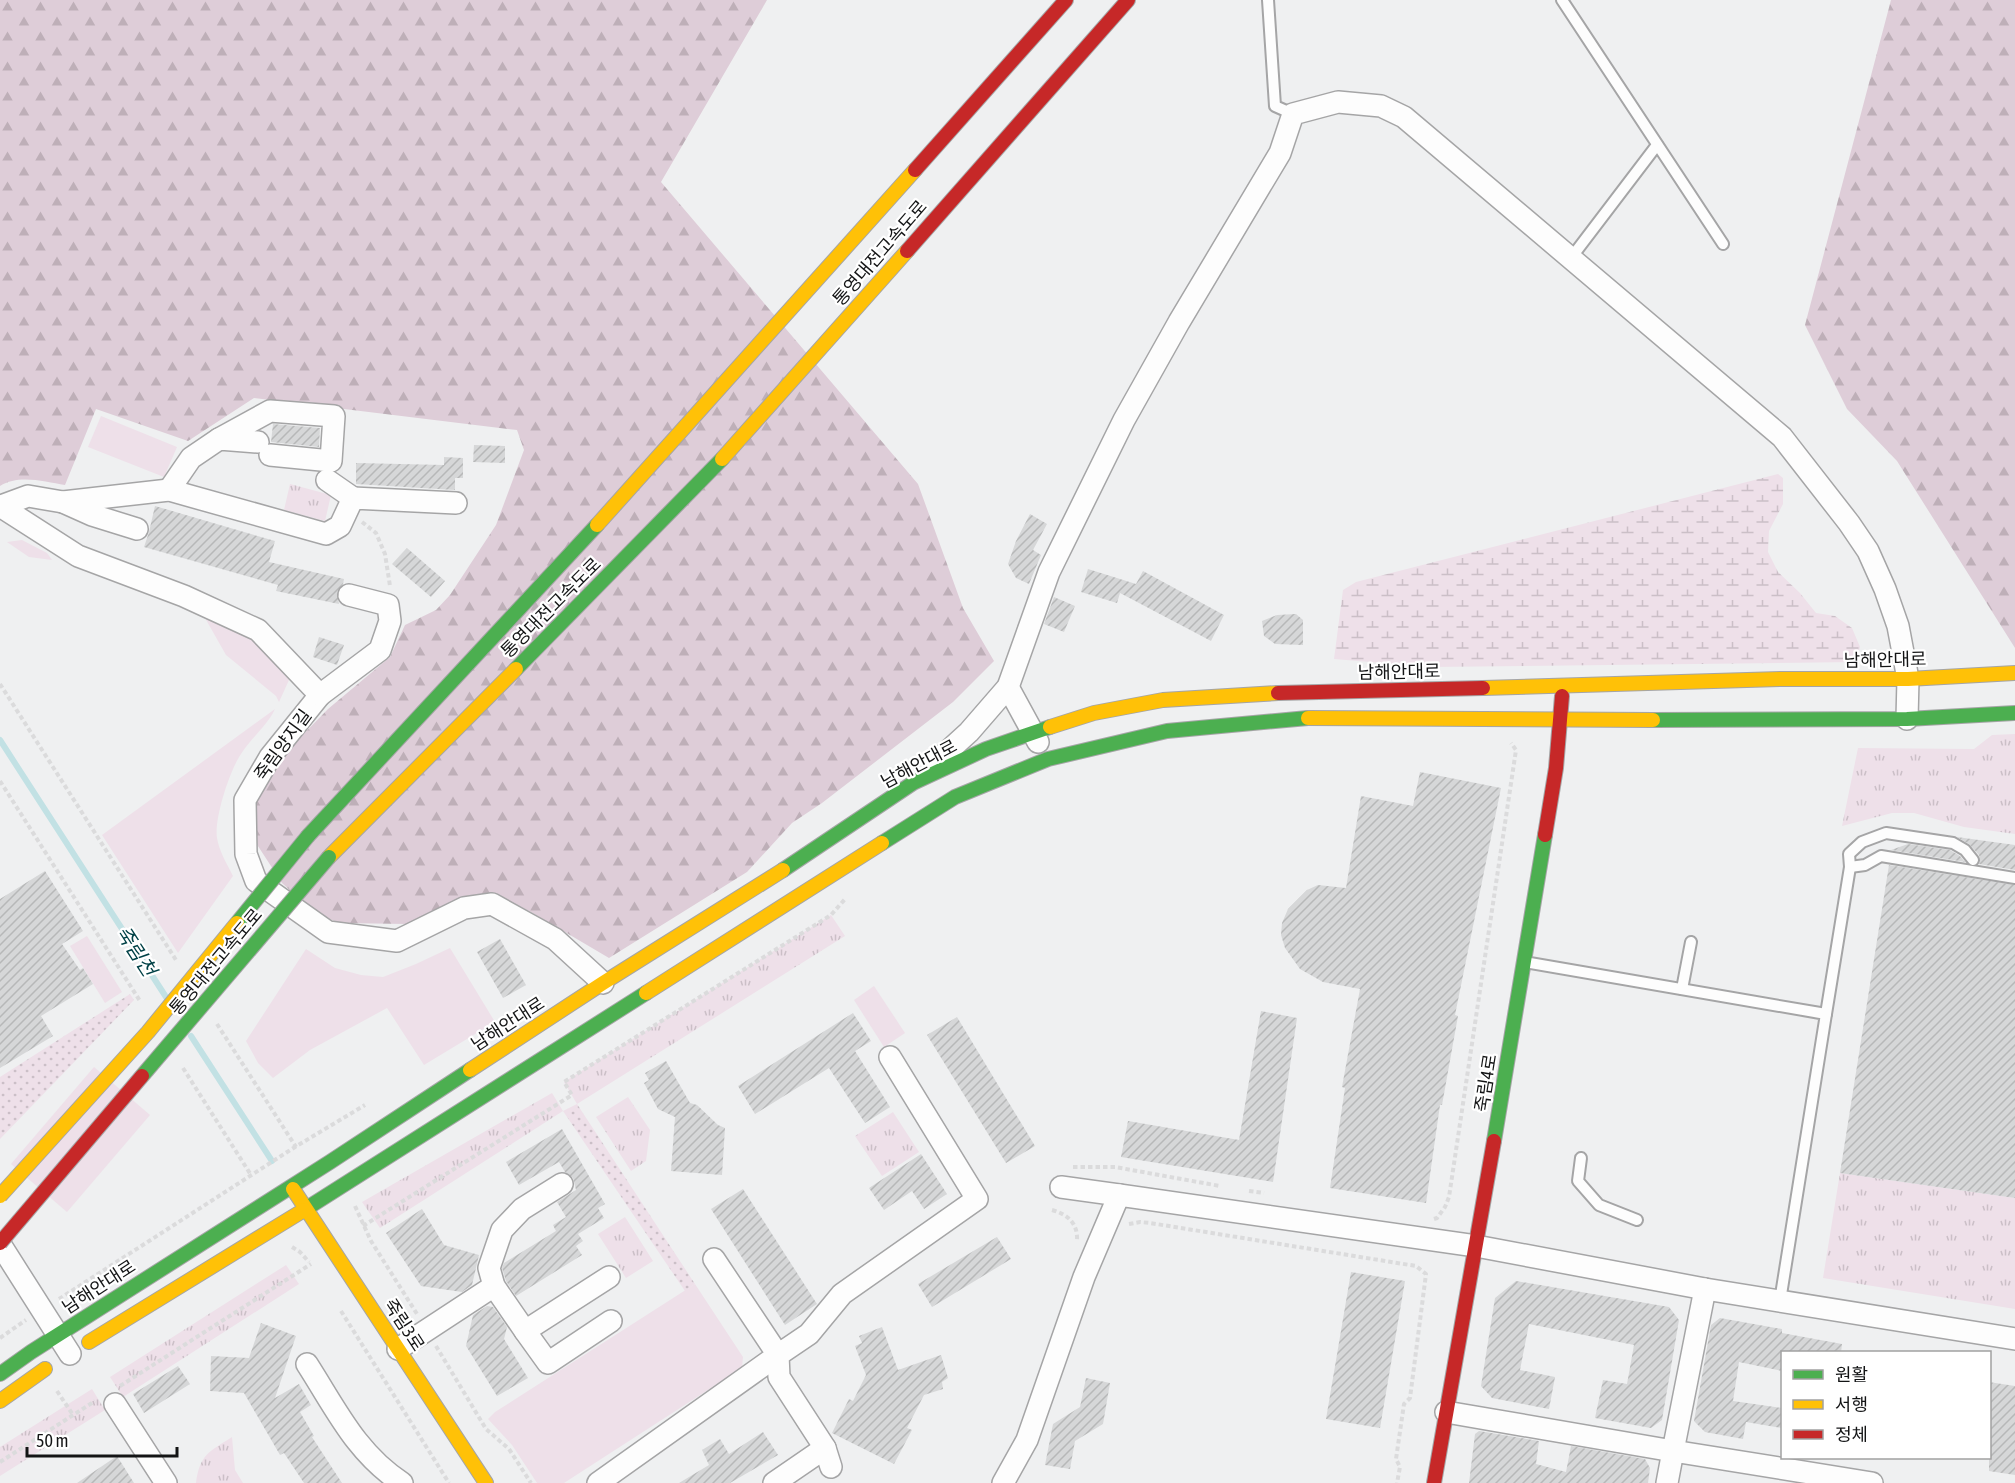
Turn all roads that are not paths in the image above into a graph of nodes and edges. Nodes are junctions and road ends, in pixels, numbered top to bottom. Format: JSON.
{"nodes":[{"id":1,"x":1066,"y":0,"type":"edge"},
{"id":2,"x":1128,"y":0,"type":"edge"},
{"id":3,"x":1268,"y":0,"type":"edge"},
{"id":4,"x":1562,"y":0,"type":"edge"},
{"id":5,"x":1293,"y":114,"type":"junction"},
{"id":6,"x":1657,"y":145,"type":"junction"},
{"id":7,"x":1723,"y":244,"type":"dead end"},
{"id":8,"x":1570,"y":258,"type":"junction"},
{"id":9,"x":219,"y":439,"type":"junction"},
{"id":10,"x":327,"y":480,"type":"dead end"},
{"id":11,"x":169,"y":490,"type":"junction"},
{"id":12,"x":63,"y":502,"type":"junction"},
{"id":13,"x":456,"y":503,"type":"dead end"},
{"id":14,"x":350,"y":504,"type":"junction"},
{"id":15,"x":0,"y":506,"type":"edge"},
{"id":16,"x":137,"y":530,"type":"dead end"},
{"id":17,"x":349,"y":595,"type":"dead end"},
{"id":18,"x":2015,"y":673,"type":"edge"},
{"id":19,"x":1908,"y":679,"type":"junction"},
{"id":20,"x":1008,"y":687,"type":"junction"},
{"id":21,"x":1562,"y":687,"type":"junction"},
{"id":22,"x":320,"y":695,"type":"junction"},
{"id":23,"x":2015,"y":713,"type":"edge"},
{"id":24,"x":1560,"y":719,"type":"junction"},
{"id":25,"x":1907,"y":719,"type":"junction"},
{"id":26,"x":1032,"y":733,"type":"junction"},
{"id":27,"x":1048,"y":759,"type":"junction"},
{"id":28,"x":913,"y":783,"type":"junction"},
{"id":29,"x":1973,"y":860,"type":"dead end"},
{"id":30,"x":1851,"y":867,"type":"junction"},
{"id":31,"x":2015,"y":878,"type":"edge"},
{"id":32,"x":1691,"y":942,"type":"dead end"},
{"id":33,"x":1524,"y":962,"type":"junction"},
{"id":34,"x":603,"y":983,"type":"junction"},
{"id":35,"x":1682,"y":989,"type":"junction"},
{"id":36,"x":1826,"y":1014,"type":"junction"},
{"id":37,"x":890,"y":1057,"type":"dead end"},
{"id":38,"x":1581,"y":1158,"type":"dead end"},
{"id":39,"x":562,"y":1184,"type":"dead end"},
{"id":40,"x":291,"y":1186,"type":"junction"},
{"id":41,"x":1061,"y":1187,"type":"dead end"},
{"id":42,"x":1119,"y":1195,"type":"junction"},
{"id":43,"x":0,"y":1196,"type":"edge"},
{"id":44,"x":306,"y":1209,"type":"junction"},
{"id":45,"x":1637,"y":1220,"type":"dead end"},
{"id":46,"x":0,"y":1244,"type":"edge"},
{"id":47,"x":1476,"y":1246,"type":"junction"},
{"id":48,"x":714,"y":1259,"type":"dead end"},
{"id":49,"x":609,"y":1277,"type":"dead end"},
{"id":50,"x":494,"y":1286,"type":"junction"},
{"id":51,"x":1705,"y":1289,"type":"junction"},
{"id":52,"x":1780,"y":1301,"type":"junction"},
{"id":53,"x":611,"y":1320,"type":"dead end"},
{"id":54,"x":525,"y":1331,"type":"junction"},
{"id":55,"x":57,"y":1336,"type":"junction"},
{"id":56,"x":2015,"y":1339,"type":"edge"},
{"id":57,"x":398,"y":1349,"type":"junction"},
{"id":58,"x":70,"y":1354,"type":"junction"},
{"id":59,"x":778,"y":1355,"type":"junction"},
{"id":60,"x":307,"y":1364,"type":"dead end"},
{"id":61,"x":0,"y":1374,"type":"edge"},
{"id":62,"x":110,"y":1397,"type":"road end"},
{"id":63,"x":0,"y":1401,"type":"edge"},
{"id":64,"x":1446,"y":1412,"type":"junction"},
{"id":65,"x":1673,"y":1451,"type":"junction"},
{"id":66,"x":166,"y":1483,"type":"edge"},
{"id":67,"x":402,"y":1483,"type":"edge"},
{"id":68,"x":486,"y":1483,"type":"edge"},
{"id":69,"x":598,"y":1483,"type":"edge"},
{"id":70,"x":774,"y":1483,"type":"edge"},
{"id":71,"x":1003,"y":1483,"type":"edge"},
{"id":72,"x":1434,"y":1483,"type":"edge"},
{"id":73,"x":1668,"y":1483,"type":"edge"},
{"id":74,"x":1872,"y":1483,"type":"edge"}],
"edges":[{"from":1,"to":43,"type":"main road","name":"통영대전고속도로","bridge":true},
{"from":2,"to":46,"type":"main road","name":"통영대전고속도로","bridge":true},
{"from":3,"to":5,"type":"lane"},
{"from":4,"to":6,"type":"lane"},
{"from":5,"to":8,"type":"street"},
{"from":5,"to":20,"type":"street"},
{"from":6,"to":7,"type":"lane"},
{"from":6,"to":8,"type":"lane"},
{"from":8,"to":19,"type":"street"},
{"from":9,"to":9,"type":"street"},
{"from":9,"to":11,"type":"street"},
{"from":10,"to":14,"type":"street"},
{"from":11,"to":12,"type":"street"},
{"from":11,"to":14,"type":"street"},
{"from":12,"to":15,"type":"street"},
{"from":12,"to":16,"type":"street"},
{"from":13,"to":14,"type":"street"},
{"from":15,"to":22,"type":"street","name":"죽림양지길"},
{"from":17,"to":22,"type":"street"},
{"from":18,"to":19,"type":"main road","name":"남해안대로"},
{"from":19,"to":21,"type":"main road","name":"남해안대로"},
{"from":19,"to":25,"type":"street"},
{"from":20,"to":26,"type":"street"},
{"from":20,"to":28,"type":"street"},
{"from":21,"to":24,"type":"main road","name":"죽림4로"},
{"from":21,"to":26,"type":"main road","name":"남해안대로"},
{"from":22,"to":34,"type":"street","name":"죽림양지길"},
{"from":23,"to":25,"type":"main road"},
{"from":24,"to":25,"type":"main road"},
{"from":24,"to":27,"type":"main road"},
{"from":24,"to":33,"type":"main road","name":"죽림4로"},
{"from":26,"to":27,"type":"street"},
{"from":26,"to":28,"type":"main road","name":"남해안대로"},
{"from":27,"to":44,"type":"main road"},
{"from":28,"to":34,"type":"main road","name":"남해안대로"},
{"from":29,"to":30,"type":"lane"},
{"from":30,"to":31,"type":"lane"},
{"from":30,"to":36,"type":"lane"},
{"from":32,"to":35,"type":"lane"},
{"from":33,"to":35,"type":"lane"},
{"from":33,"to":47,"type":"main road","name":"죽림4로"},
{"from":34,"to":40,"type":"main road","name":"남해안대로"},
{"from":35,"to":36,"type":"lane"},
{"from":36,"to":52,"type":"lane"},
{"from":37,"to":59,"type":"street"},
{"from":38,"to":45,"type":"lane"},
{"from":39,"to":50,"type":"street"},
{"from":40,"to":44,"type":"main road","name":"죽림3로"},
{"from":40,"to":55,"type":"main road","name":"남해안대로"},
{"from":41,"to":42,"type":"street"},
{"from":42,"to":47,"type":"street"},
{"from":42,"to":71,"type":"street"},
{"from":44,"to":57,"type":"main road","name":"죽림3로"},
{"from":44,"to":58,"type":"main road"},
{"from":46,"to":55,"type":"street"},
{"from":47,"to":51,"type":"street"},
{"from":47,"to":64,"type":"main road","name":"죽림4로"},
{"from":48,"to":59,"type":"street"},
{"from":49,"to":54,"type":"street"},
{"from":50,"to":54,"type":"street"},
{"from":50,"to":57,"type":"street"},
{"from":51,"to":52,"type":"street"},
{"from":51,"to":65,"type":"street"},
{"from":52,"to":56,"type":"street"},
{"from":53,"to":54,"type":"street"},
{"from":55,"to":58,"type":"street"},
{"from":55,"to":61,"type":"main road","name":"남해안대로"},
{"from":57,"to":68,"type":"main road","name":"죽림3로"},
{"from":58,"to":63,"type":"main road"},
{"from":59,"to":69,"type":"street"},
{"from":59,"to":70,"type":"street"},
{"from":60,"to":67,"type":"street"},
{"from":62,"to":66,"type":"street"},
{"from":64,"to":65,"type":"street"},
{"from":64,"to":72,"type":"main road","name":"죽림4로"},
{"from":65,"to":73,"type":"street"},
{"from":65,"to":74,"type":"street"}]}
